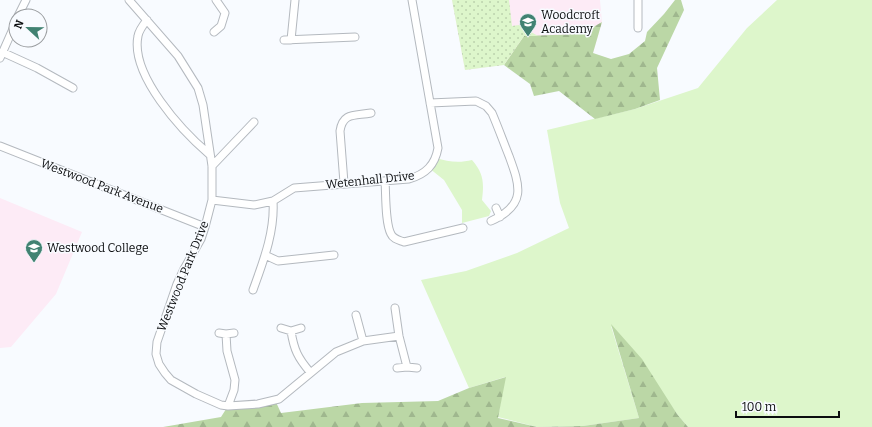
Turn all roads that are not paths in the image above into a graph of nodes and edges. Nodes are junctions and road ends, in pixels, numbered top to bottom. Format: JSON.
{"nodes":[{"id":1,"x":129,"y":0,"type":"edge"},
{"id":2,"x":216,"y":0,"type":"edge"},
{"id":3,"x":295,"y":0,"type":"edge"},
{"id":4,"x":412,"y":0,"type":"edge"},
{"id":5,"x":638,"y":0,"type":"edge"},
{"id":6,"x":147,"y":20,"type":"junction"},
{"id":7,"x":638,"y":28,"type":"dead end"},
{"id":8,"x":214,"y":32,"type":"dead end"},
{"id":9,"x":355,"y":37,"type":"dead end"},
{"id":10,"x":8,"y":40,"type":"edge"},
{"id":11,"x":1,"y":55,"type":"edge"},
{"id":12,"x":73,"y":88,"type":"dead end"},
{"id":13,"x":430,"y":103,"type":"junction"},
{"id":14,"x":371,"y":113,"type":"dead end"},
{"id":15,"x":254,"y":122,"type":"dead end"},
{"id":16,"x":0,"y":146,"type":"edge"},
{"id":17,"x":209,"y":154,"type":"junction"},
{"id":18,"x":212,"y":166,"type":"junction"},
{"id":19,"x":385,"y":181,"type":"junction"},
{"id":20,"x":344,"y":183,"type":"junction"},
{"id":21,"x":212,"y":200,"type":"junction"},
{"id":22,"x":273,"y":201,"type":"junction"},
{"id":23,"x":496,"y":208,"type":"dead end"},
{"id":24,"x":500,"y":217,"type":"junction"},
{"id":25,"x":491,"y":221,"type":"dead end"},
{"id":26,"x":205,"y":226,"type":"junction"},
{"id":27,"x":464,"y":228,"type":"dead end"},
{"id":28,"x":265,"y":255,"type":"junction"},
{"id":29,"x":334,"y":255,"type":"dead end"},
{"id":30,"x":253,"y":290,"type":"dead end"},
{"id":31,"x":394,"y":308,"type":"dead end"},
{"id":32,"x":356,"y":315,"type":"dead end"},
{"id":33,"x":281,"y":328,"type":"dead end"},
{"id":34,"x":301,"y":328,"type":"dead end"},
{"id":35,"x":292,"y":331,"type":"junction"},
{"id":36,"x":234,"y":333,"type":"dead end"},
{"id":37,"x":399,"y":336,"type":"junction"},
{"id":38,"x":363,"y":341,"type":"junction"},
{"id":39,"x":407,"y":366,"type":"junction"},
{"id":40,"x":397,"y":368,"type":"dead end"},
{"id":41,"x":417,"y":368,"type":"dead end"},
{"id":42,"x":310,"y":372,"type":"junction"},
{"id":43,"x":228,"y":406,"type":"junction"}],
"edges":[{"from":1,"to":6,"type":"street","name":"Westwood Park Drive"},
{"from":2,"to":8,"type":"street"},
{"from":3,"to":9,"type":"street"},
{"from":4,"to":13,"type":"street","name":"Wetenhall Drive"},
{"from":5,"to":7,"type":"street"},
{"from":6,"to":17,"type":"street","name":"Westwood Park Drive"},
{"from":6,"to":17,"type":"street"},
{"from":10,"to":11,"type":"street"},
{"from":11,"to":12,"type":"street"},
{"from":13,"to":19,"type":"street","name":"Wetenhall Drive"},
{"from":13,"to":24,"type":"street"},
{"from":14,"to":20,"type":"street"},
{"from":15,"to":18,"type":"street"},
{"from":16,"to":26,"type":"street","name":"Westwood Park Avenue"},
{"from":17,"to":18,"type":"street","name":"Westwood Park Drive"},
{"from":18,"to":21,"type":"street","name":"Westwood Park Drive"},
{"from":19,"to":20,"type":"street","name":"Wetenhall Drive"},
{"from":19,"to":27,"type":"street"},
{"from":20,"to":22,"type":"street","name":"Wetenhall Drive"},
{"from":21,"to":22,"type":"street","name":"Wetenhall Drive"},
{"from":21,"to":26,"type":"street","name":"Westwood Park Drive"},
{"from":22,"to":28,"type":"street"},
{"from":23,"to":24,"type":"street"},
{"from":24,"to":25,"type":"street"},
{"from":26,"to":43,"type":"street","name":"Westwood Park Drive"},
{"from":28,"to":29,"type":"street"},
{"from":28,"to":30,"type":"street"},
{"from":31,"to":37,"type":"street"},
{"from":32,"to":38,"type":"street"},
{"from":33,"to":35,"type":"street"},
{"from":34,"to":35,"type":"street"},
{"from":35,"to":42,"type":"street"},
{"from":36,"to":43,"type":"street"},
{"from":37,"to":38,"type":"street","name":"Westwood Park Drive"},
{"from":37,"to":39,"type":"street"},
{"from":38,"to":42,"type":"street","name":"Westwood Park Drive"},
{"from":39,"to":40,"type":"street"},
{"from":39,"to":41,"type":"street"},
{"from":42,"to":43,"type":"street","name":"Westwood Park Drive"}]}
